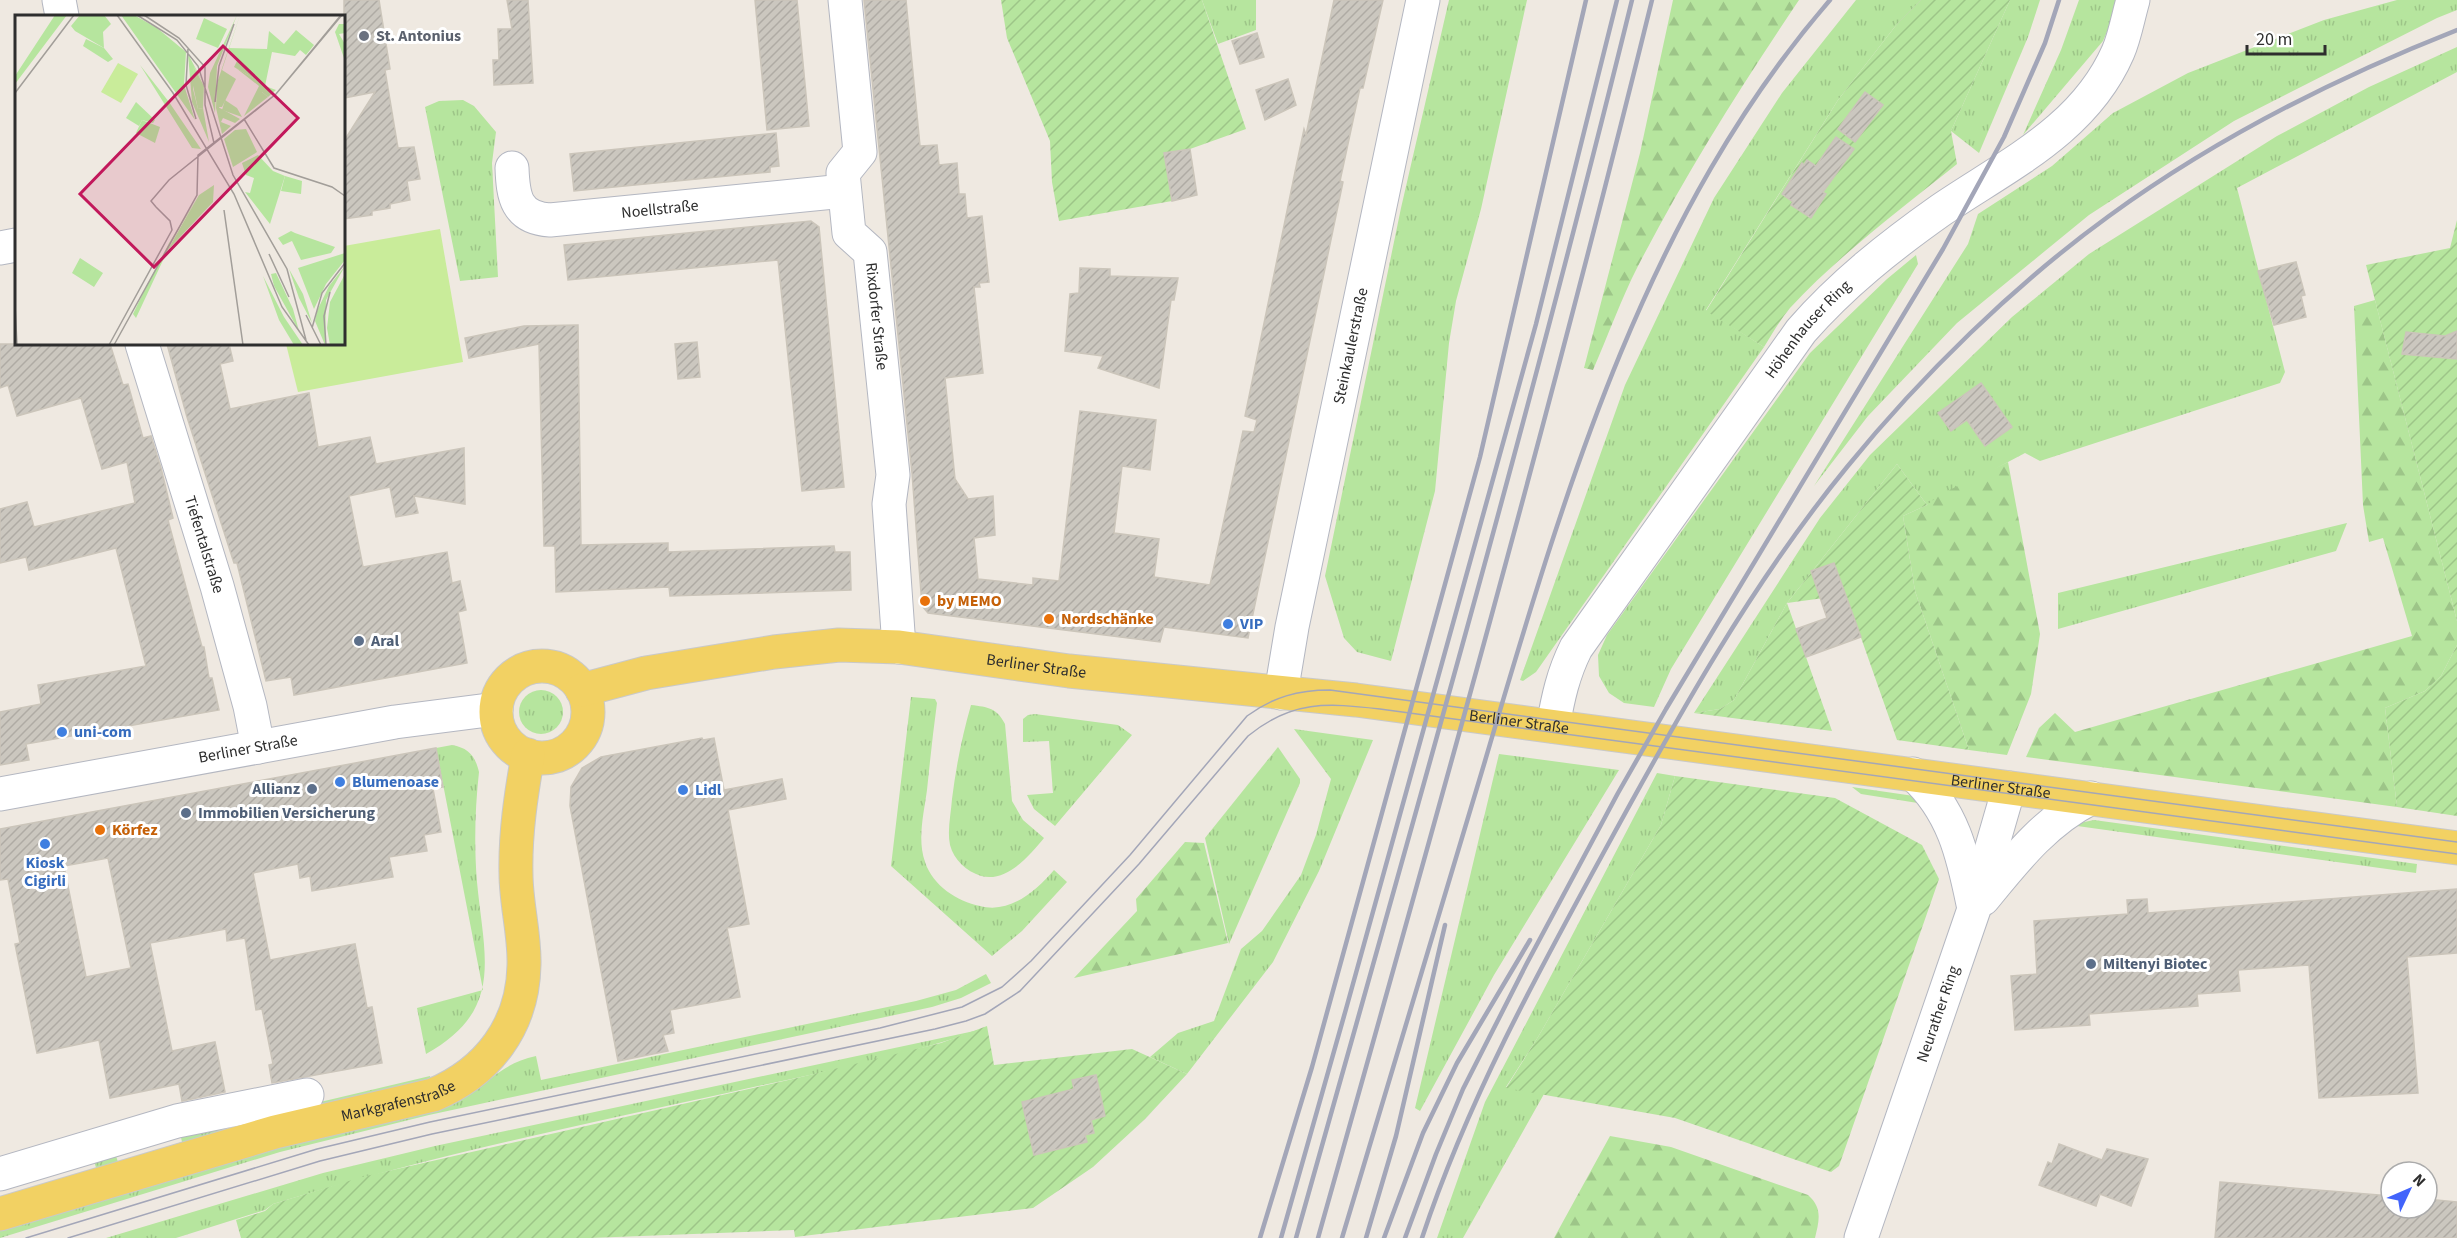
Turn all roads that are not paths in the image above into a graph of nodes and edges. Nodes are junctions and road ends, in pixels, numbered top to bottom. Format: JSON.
{"nodes":[{"id":1,"x":58,"y":0,"type":"edge"},
{"id":2,"x":845,"y":0,"type":"edge"},
{"id":3,"x":1423,"y":0,"type":"edge"},
{"id":4,"x":2133,"y":0,"type":"edge"},
{"id":5,"x":62,"y":15,"type":"edge"},
{"id":6,"x":512,"y":168,"type":"dead end"},
{"id":7,"x":844,"y":191,"type":"junction"},
{"id":8,"x":15,"y":245,"type":"edge"},
{"id":9,"x":0,"y":248,"type":"edge"},
{"id":10,"x":142,"y":345,"type":"edge"},
{"id":11,"x":899,"y":647,"type":"junction"},
{"id":12,"x":582,"y":690,"type":"junction"},
{"id":13,"x":1281,"y":693,"type":"junction"},
{"id":14,"x":496,"y":709,"type":"junction"},
{"id":15,"x":1553,"y":726,"type":"junction"},
{"id":16,"x":258,"y":747,"type":"junction"},
{"id":17,"x":528,"y":755,"type":"junction"},
{"id":18,"x":1913,"y":774,"type":"junction"},
{"id":19,"x":2009,"y":788,"type":"junction"},
{"id":20,"x":0,"y":794,"type":"edge"},
{"id":21,"x":2091,"y":798,"type":"junction"},
{"id":22,"x":2457,"y":848,"type":"edge"},
{"id":23,"x":1974,"y":909,"type":"junction"},
{"id":24,"x":307,"y":1095,"type":"dead end"},
{"id":25,"x":0,"y":1174,"type":"edge"},
{"id":26,"x":0,"y":1214,"type":"edge"},
{"id":27,"x":1861,"y":1238,"type":"edge"}],
"edges":[{"from":1,"to":5,"type":"street"},
{"from":2,"to":7,"type":"street","name":"Rixdorfer Straße"},
{"from":3,"to":13,"type":"street","name":"Steinkaulerstraße"},
{"from":4,"to":15,"type":"street","name":"Höhenhauser Ring"},
{"from":6,"to":7,"type":"street","name":"Noellstraße"},
{"from":7,"to":11,"type":"street","name":"Rixdorfer Straße"},
{"from":8,"to":9,"type":"street"},
{"from":10,"to":16,"type":"street","name":"Tiefentalstraße"},
{"from":11,"to":12,"type":"main road","name":"Berliner Straße"},
{"from":11,"to":13,"type":"main road","name":"Berliner Straße"},
{"from":12,"to":14,"type":"main road"},
{"from":12,"to":17,"type":"main road"},
{"from":13,"to":15,"type":"main road","name":"Berliner Straße"},
{"from":14,"to":16,"type":"street","name":"Berliner Straße"},
{"from":14,"to":17,"type":"main road"},
{"from":15,"to":18,"type":"main road","name":"Berliner Straße"},
{"from":16,"to":20,"type":"street","name":"Berliner Straße"},
{"from":17,"to":26,"type":"main road","name":"Markgrafenstraße"},
{"from":18,"to":19,"type":"main road","name":"Berliner Straße"},
{"from":18,"to":23,"type":"street"},
{"from":19,"to":21,"type":"main road","name":"Berliner Straße"},
{"from":19,"to":23,"type":"street","name":"Neurather Ring"},
{"from":21,"to":22,"type":"main road","name":"Berliner Straße"},
{"from":21,"to":23,"type":"street"},
{"from":23,"to":27,"type":"street","name":"Neurather Ring"},
{"from":24,"to":25,"type":"street"}]}
